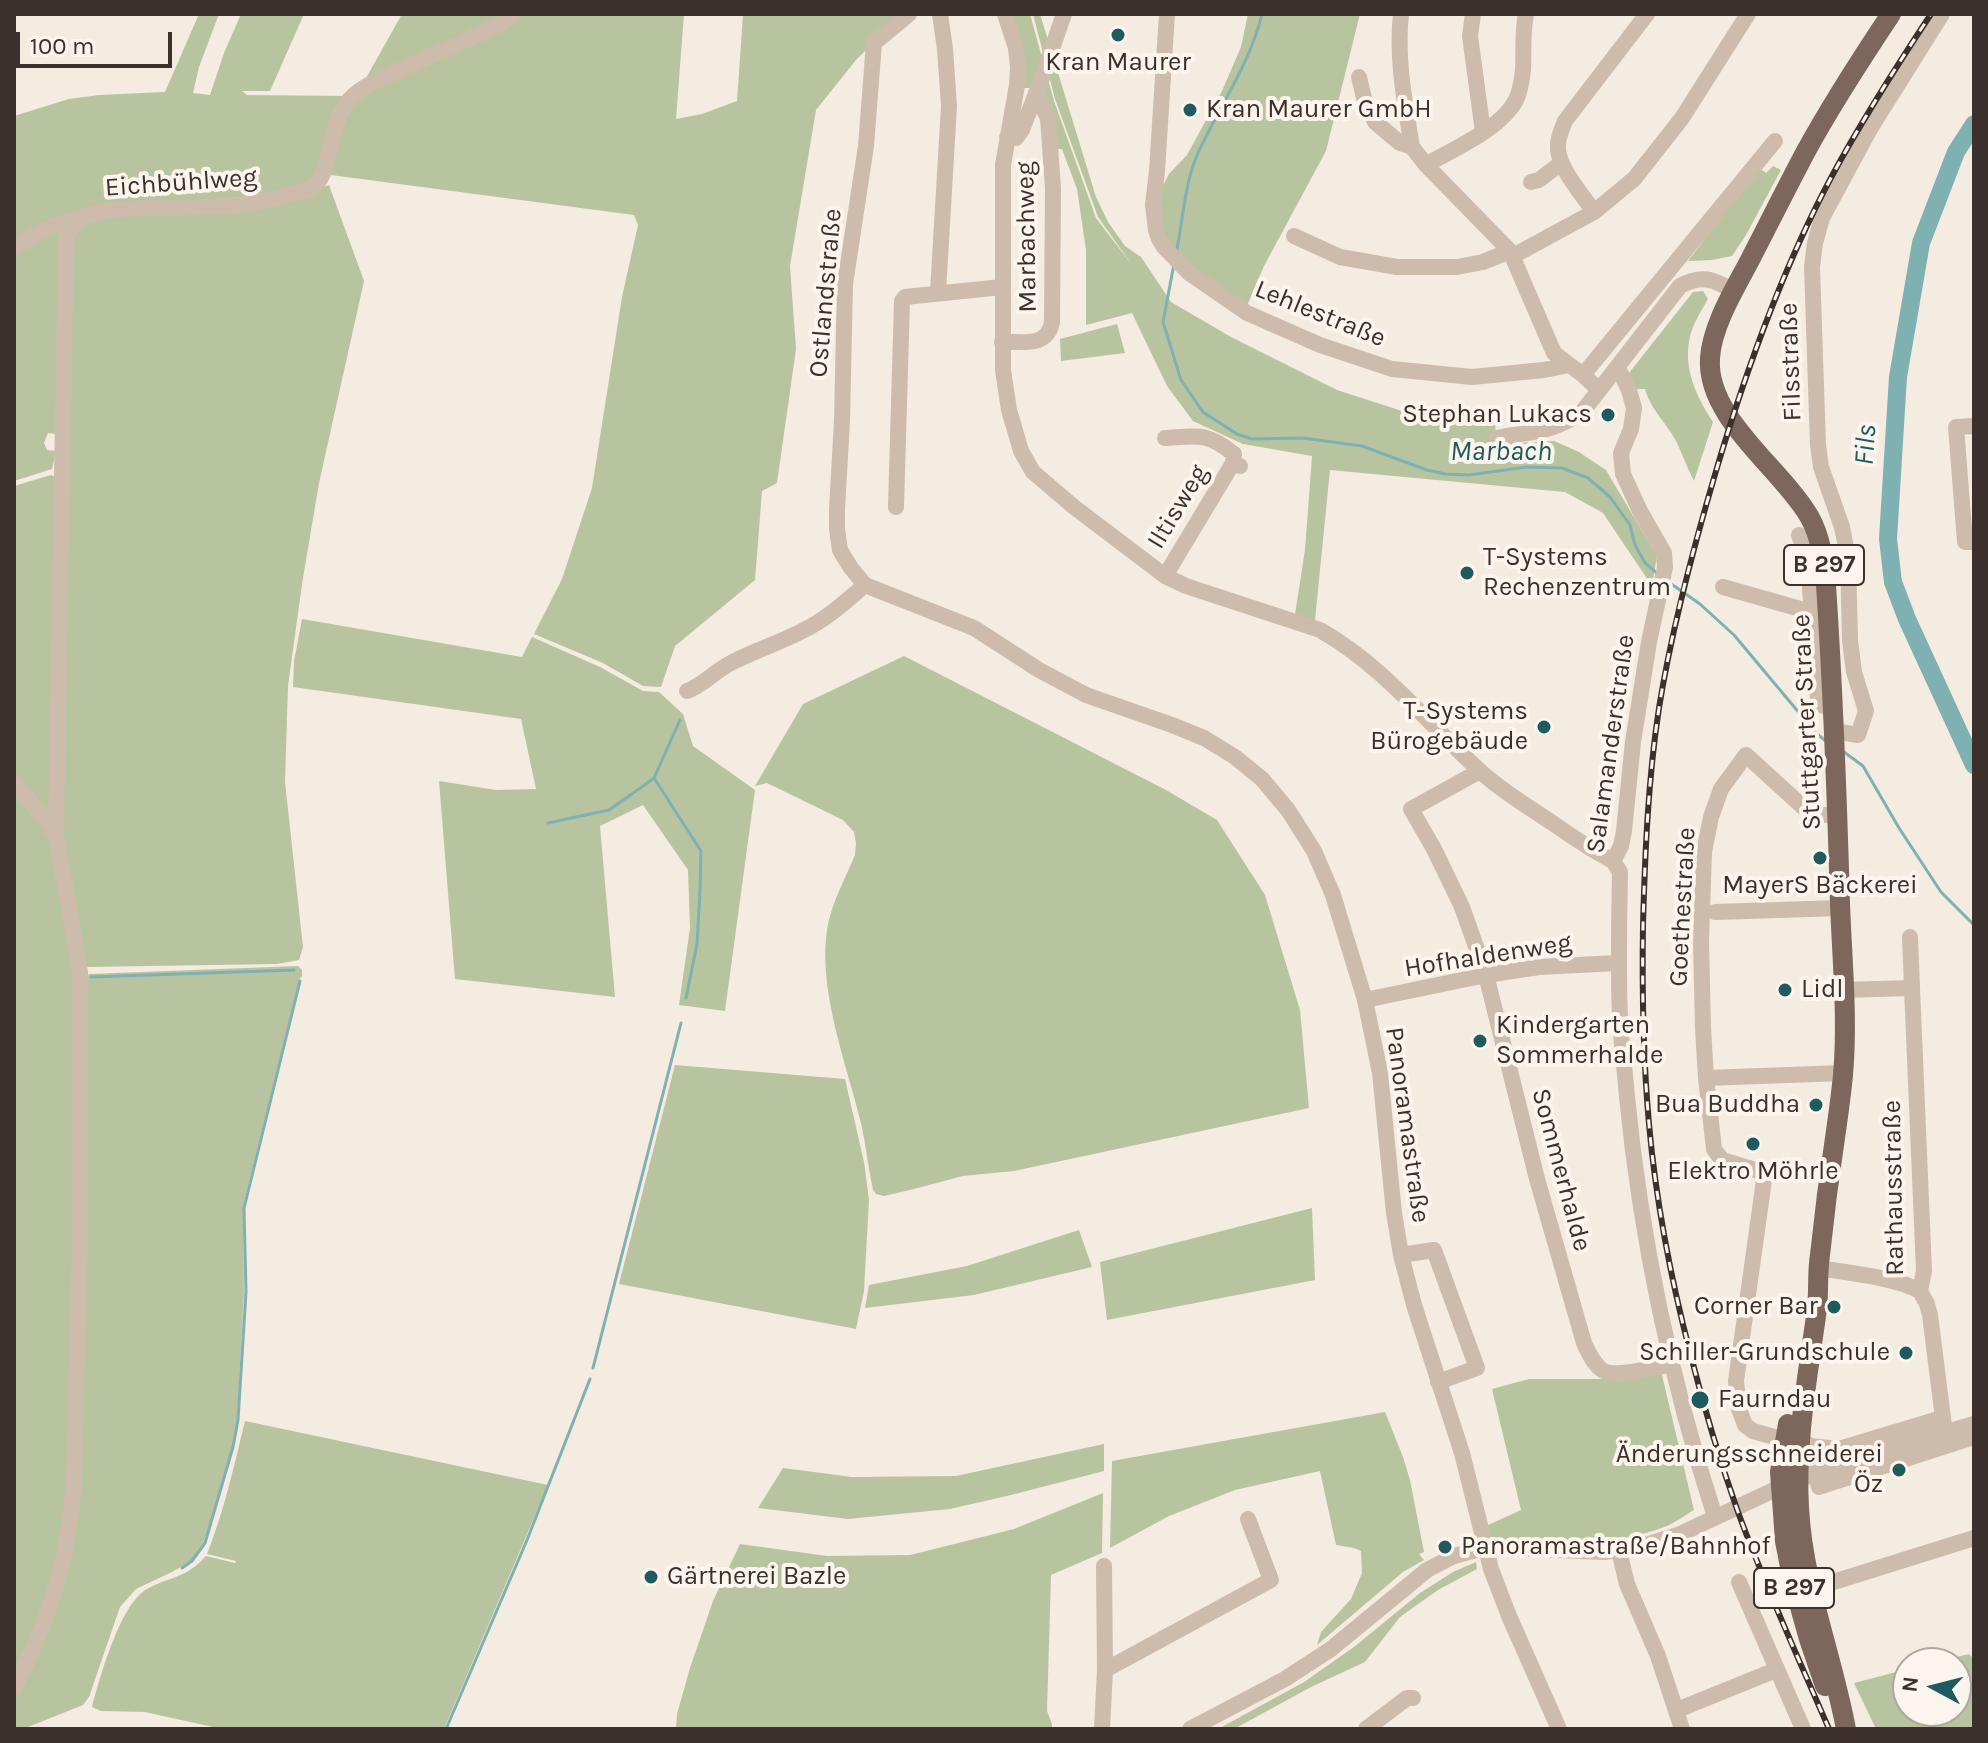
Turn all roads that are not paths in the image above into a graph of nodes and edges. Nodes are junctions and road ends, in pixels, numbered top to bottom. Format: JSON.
{"nodes":[{"id":1,"x":515,"y":14,"type":"edge"},
{"id":2,"x":909,"y":14,"type":"edge"},
{"id":3,"x":940,"y":14,"type":"edge"},
{"id":4,"x":1005,"y":14,"type":"edge"},
{"id":5,"x":1064,"y":14,"type":"edge"},
{"id":6,"x":1167,"y":14,"type":"edge"},
{"id":7,"x":1401,"y":14,"type":"edge"},
{"id":8,"x":1473,"y":14,"type":"edge"},
{"id":9,"x":1526,"y":14,"type":"edge"},
{"id":10,"x":1647,"y":14,"type":"edge"},
{"id":11,"x":1748,"y":14,"type":"edge"},
{"id":12,"x":1891,"y":14,"type":"edge"},
{"id":13,"x":1942,"y":14,"type":"edge"},
{"id":14,"x":1359,"y":77,"type":"dead end"},
{"id":15,"x":1036,"y":93,"type":"junction"},
{"id":16,"x":1483,"y":132,"type":"junction"},
{"id":17,"x":1007,"y":137,"type":"junction"},
{"id":18,"x":1775,"y":141,"type":"dead end"},
{"id":19,"x":1412,"y":147,"type":"junction"},
{"id":20,"x":1561,"y":163,"type":"junction"},
{"id":21,"x":1426,"y":165,"type":"junction"},
{"id":22,"x":1531,"y":182,"type":"dead end"},
{"id":23,"x":1594,"y":212,"type":"junction"},
{"id":24,"x":79,"y":218,"type":"junction"},
{"id":25,"x":1294,"y":236,"type":"dead end"},
{"id":26,"x":14,"y":249,"type":"edge"},
{"id":27,"x":1512,"y":253,"type":"junction"},
{"id":28,"x":1002,"y":287,"type":"junction"},
{"id":29,"x":1733,"y":288,"type":"junction"},
{"id":30,"x":938,"y":292,"type":"junction"},
{"id":31,"x":1002,"y":342,"type":"junction"},
{"id":32,"x":1618,"y":368,"type":"junction"},
{"id":33,"x":1576,"y":370,"type":"junction"},
{"id":34,"x":1599,"y":390,"type":"junction"},
{"id":35,"x":1974,"y":426,"type":"edge"},
{"id":36,"x":1165,"y":438,"type":"dead end"},
{"id":37,"x":1497,"y":438,"type":"dead end"},
{"id":38,"x":896,"y":507,"type":"dead end"},
{"id":39,"x":1799,"y":535,"type":"dead end"},
{"id":40,"x":1974,"y":542,"type":"edge"},
{"id":41,"x":1165,"y":576,"type":"junction"},
{"id":42,"x":865,"y":585,"type":"junction"},
{"id":43,"x":1723,"y":587,"type":"dead end"},
{"id":44,"x":1811,"y":612,"type":"junction"},
{"id":45,"x":687,"y":691,"type":"dead end"},
{"id":46,"x":1833,"y":708,"type":"junction"},
{"id":47,"x":1834,"y":744,"type":"junction"},
{"id":48,"x":1480,"y":771,"type":"junction"},
{"id":49,"x":14,"y":781,"type":"edge"},
{"id":50,"x":1838,"y":815,"type":"junction"},
{"id":51,"x":56,"y":834,"type":"junction"},
{"id":52,"x":1613,"y":861,"type":"junction"},
{"id":53,"x":1841,"y":908,"type":"junction"},
{"id":54,"x":1715,"y":912,"type":"dead end"},
{"id":55,"x":1910,"y":937,"type":"dead end"},
{"id":56,"x":1618,"y":963,"type":"junction"},
{"id":57,"x":1486,"y":975,"type":"junction"},
{"id":58,"x":1912,"y":988,"type":"junction"},
{"id":59,"x":1843,"y":990,"type":"junction"},
{"id":60,"x":1365,"y":1000,"type":"junction"},
{"id":61,"x":1843,"y":1073,"type":"junction"},
{"id":62,"x":1706,"y":1078,"type":"junction"},
{"id":63,"x":1401,"y":1255,"type":"junction"},
{"id":64,"x":1818,"y":1268,"type":"junction"},
{"id":65,"x":1920,"y":1291,"type":"junction"},
{"id":66,"x":1672,"y":1364,"type":"junction"},
{"id":67,"x":1438,"y":1382,"type":"junction"},
{"id":68,"x":1974,"y":1424,"type":"edge"},
{"id":69,"x":1944,"y":1425,"type":"junction"},
{"id":70,"x":1974,"y":1437,"type":"edge"},
{"id":71,"x":1799,"y":1442,"type":"junction"},
{"id":72,"x":1715,"y":1517,"type":"junction"},
{"id":73,"x":1248,"y":1519,"type":"dead end"},
{"id":74,"x":1974,"y":1538,"type":"edge"},
{"id":75,"x":1487,"y":1547,"type":"junction"},
{"id":76,"x":1622,"y":1564,"type":"junction"},
{"id":77,"x":1104,"y":1566,"type":"dead end"},
{"id":78,"x":1739,"y":1582,"type":"dead end"},
{"id":79,"x":1817,"y":1587,"type":"junction"},
{"id":80,"x":1105,"y":1670,"type":"junction"},
{"id":81,"x":1776,"y":1670,"type":"junction"},
{"id":82,"x":14,"y":1690,"type":"edge"},
{"id":83,"x":1413,"y":1698,"type":"dead end"},
{"id":84,"x":1677,"y":1710,"type":"junction"},
{"id":85,"x":1102,"y":1729,"type":"edge"},
{"id":86,"x":1190,"y":1729,"type":"edge"},
{"id":87,"x":1366,"y":1729,"type":"edge"},
{"id":88,"x":1559,"y":1729,"type":"edge"},
{"id":89,"x":1682,"y":1729,"type":"edge"},
{"id":90,"x":1803,"y":1729,"type":"edge"},
{"id":91,"x":1846,"y":1729,"type":"edge"}],
"edges":[{"from":1,"to":24,"type":"street","name":"Eichbühlweg"},
{"from":2,"to":42,"type":"street","name":"Ostlandstraße"},
{"from":3,"to":30,"type":"street"},
{"from":4,"to":17,"type":"street"},
{"from":5,"to":15,"type":"street"},
{"from":6,"to":33,"type":"street","name":"Lehlestraße"},
{"from":7,"to":19,"type":"street"},
{"from":8,"to":16,"type":"street"},
{"from":9,"to":16,"type":"street"},
{"from":10,"to":20,"type":"street"},
{"from":11,"to":23,"type":"street"},
{"from":12,"to":29,"type":"main road","name":"Stuttgarter Straße","number":"B 297"},
{"from":13,"to":47,"type":"street","name":"Filsstraße"},
{"from":14,"to":19,"type":"street"},
{"from":15,"to":17,"type":"street"},
{"from":15,"to":31,"type":"street","name":"Marbachweg"},
{"from":16,"to":21,"type":"street"},
{"from":17,"to":28,"type":"street"},
{"from":18,"to":33,"type":"street"},
{"from":19,"to":21,"type":"street"},
{"from":20,"to":22,"type":"street"},
{"from":20,"to":23,"type":"street"},
{"from":21,"to":27,"type":"street"},
{"from":23,"to":27,"type":"street"},
{"from":24,"to":26,"type":"street","name":"Eichbühlweg"},
{"from":24,"to":51,"type":"street"},
{"from":25,"to":27,"type":"street"},
{"from":27,"to":33,"type":"street"},
{"from":28,"to":30,"type":"street"},
{"from":28,"to":31,"type":"street"},
{"from":29,"to":32,"type":"street"},
{"from":29,"to":46,"type":"main road","name":"Stuttgarter Straße","number":"B 297"},
{"from":30,"to":38,"type":"street"},
{"from":31,"to":41,"type":"street"},
{"from":32,"to":34,"type":"street"},
{"from":32,"to":52,"type":"street","name":"Salamanderstraße"},
{"from":33,"to":34,"type":"street"},
{"from":34,"to":37,"type":"street"},
{"from":35,"to":40,"type":"street"},
{"from":36,"to":41,"type":"street","name":"Iltisweg"},
{"from":39,"to":44,"type":"street"},
{"from":41,"to":48,"type":"street"},
{"from":42,"to":45,"type":"street"},
{"from":42,"to":60,"type":"street","name":"Panoramastraße"},
{"from":43,"to":44,"type":"street"},
{"from":44,"to":46,"type":"street"},
{"from":46,"to":47,"type":"main road","name":"Stuttgarter Straße","number":"B 297"},
{"from":47,"to":50,"type":"main road","name":"Stuttgarter Straße","number":"B 297"},
{"from":48,"to":52,"type":"street"},
{"from":48,"to":57,"type":"street","name":"Sommerhalde"},
{"from":49,"to":51,"type":"street"},
{"from":50,"to":53,"type":"main road","name":"Stuttgarter Straße","number":"B 297"},
{"from":50,"to":62,"type":"street","name":"Goethestraße"},
{"from":51,"to":82,"type":"street"},
{"from":52,"to":56,"type":"street","name":"Salamanderstraße"},
{"from":53,"to":54,"type":"street"},
{"from":53,"to":59,"type":"main road","name":"Stuttgarter Straße","number":"B 297"},
{"from":55,"to":58,"type":"street","name":"Rathausstraße"},
{"from":56,"to":57,"type":"street","name":"Hofhaldenweg"},
{"from":56,"to":66,"type":"street","name":"Salamanderstraße"},
{"from":57,"to":60,"type":"street","name":"Hofhaldenweg"},
{"from":57,"to":66,"type":"street","name":"Sommerhalde"},
{"from":58,"to":59,"type":"street"},
{"from":58,"to":65,"type":"street","name":"Rathausstraße"},
{"from":59,"to":61,"type":"main road","name":"Stuttgarter Straße","number":"B 297"},
{"from":60,"to":63,"type":"street","name":"Panoramastraße"},
{"from":61,"to":62,"type":"street"},
{"from":61,"to":64,"type":"main road","name":"Stuttgarter Straße","number":"B 297"},
{"from":62,"to":71,"type":"street","name":"Goethestraße"},
{"from":63,"to":67,"type":"street","name":"Panoramastraße"},
{"from":63,"to":67,"type":"street"},
{"from":64,"to":65,"type":"street"},
{"from":64,"to":71,"type":"main road","name":"Stuttgarter Straße","number":"B 297"},
{"from":65,"to":69,"type":"street","name":"Rathausstraße"},
{"from":66,"to":72,"type":"street","name":"Salamanderstraße"},
{"from":67,"to":75,"type":"street","name":"Panoramastraße"},
{"from":68,"to":69,"type":"street"},
{"from":69,"to":71,"type":"street"},
{"from":69,"to":72,"type":"street"},
{"from":70,"to":71,"type":"street"},
{"from":71,"to":79,"type":"main road","name":"Stuttgarter Straße","number":"B 297"},
{"from":71,"to":91,"type":"main road","name":"Stuttgarter Straße","number":"B 297"},
{"from":72,"to":76,"type":"street"},
{"from":73,"to":80,"type":"street"},
{"from":74,"to":79,"type":"street"},
{"from":75,"to":76,"type":"street"},
{"from":75,"to":86,"type":"street"},
{"from":75,"to":88,"type":"street","name":"Panoramastraße"},
{"from":76,"to":84,"type":"street"},
{"from":77,"to":80,"type":"street"},
{"from":78,"to":81,"type":"street"},
{"from":79,"to":91,"type":"main road","name":"Stuttgarter Straße","number":"B 297"},
{"from":80,"to":85,"type":"street"},
{"from":81,"to":84,"type":"street"},
{"from":81,"to":90,"type":"street"},
{"from":83,"to":87,"type":"street"},
{"from":84,"to":89,"type":"street"}]}
